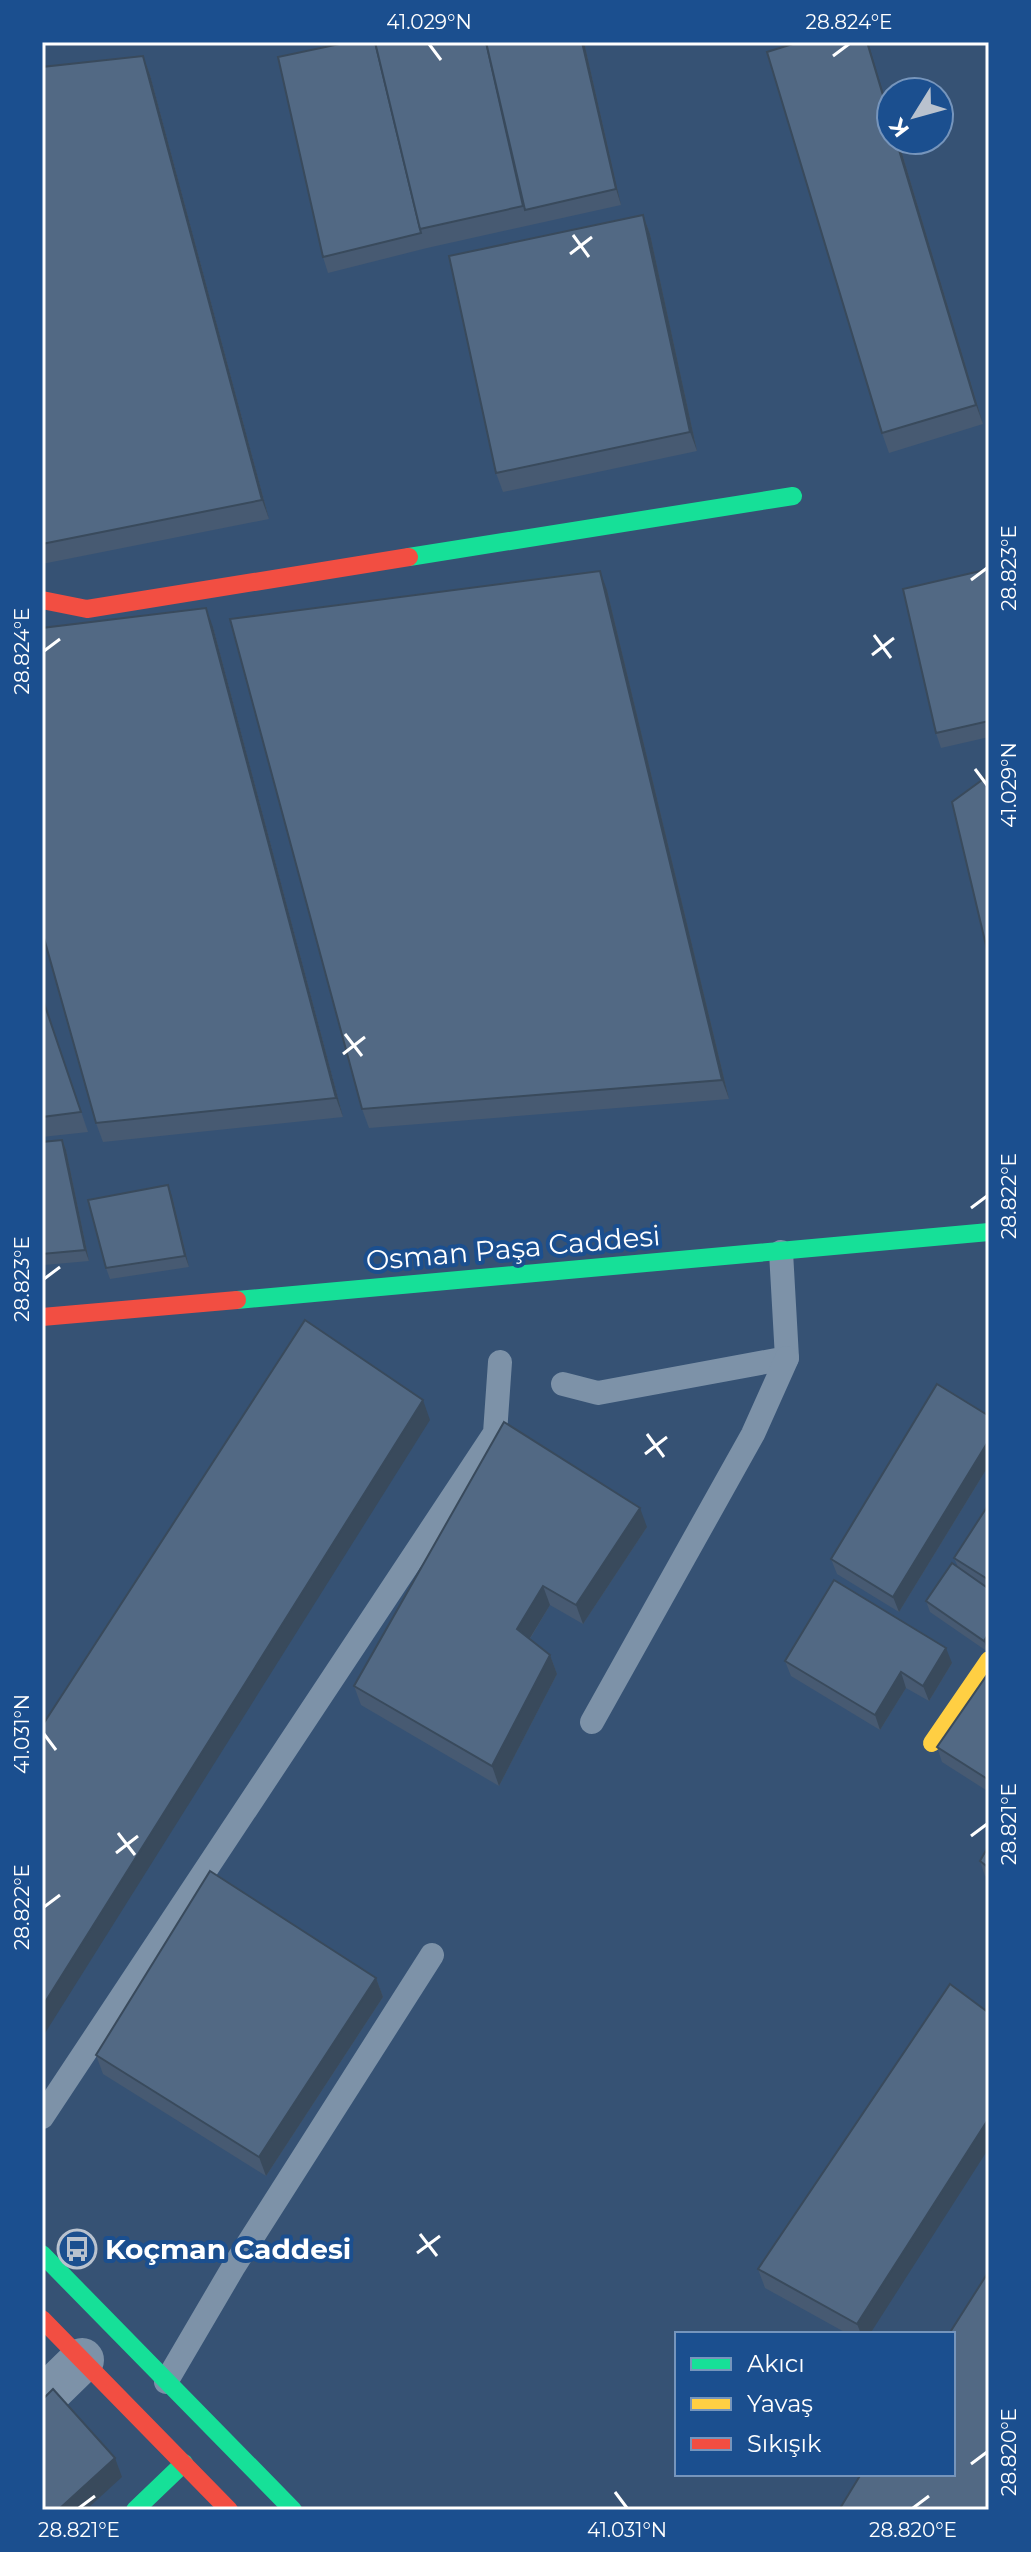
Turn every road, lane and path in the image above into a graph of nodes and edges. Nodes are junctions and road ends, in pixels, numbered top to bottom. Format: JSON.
{"nodes":[{"id":1,"x":793,"y":496,"type":"dead end"},
{"id":2,"x":42,"y":600,"type":"edge"},
{"id":3,"x":989,"y":1232,"type":"edge"},
{"id":4,"x":781,"y":1252,"type":"junction"},
{"id":5,"x":42,"y":1317,"type":"edge"},
{"id":6,"x":787,"y":1358,"type":"junction"},
{"id":7,"x":500,"y":1362,"type":"dead end"},
{"id":8,"x":563,"y":1384,"type":"dead end"},
{"id":9,"x":989,"y":1660,"type":"edge"},
{"id":10,"x":592,"y":1722,"type":"dead end"},
{"id":11,"x":932,"y":1743,"type":"dead end"},
{"id":12,"x":432,"y":1955,"type":"dead end"},
{"id":13,"x":42,"y":2117,"type":"edge"},
{"id":14,"x":42,"y":2254,"type":"edge"},
{"id":15,"x":42,"y":2319,"type":"edge"},
{"id":16,"x":82,"y":2360,"type":"junction"},
{"id":17,"x":166,"y":2382,"type":"junction"},
{"id":18,"x":42,"y":2399,"type":"edge"},
{"id":19,"x":184,"y":2463,"type":"junction"},
{"id":20,"x":135,"y":2510,"type":"edge"},
{"id":21,"x":229,"y":2510,"type":"edge"},
{"id":22,"x":293,"y":2510,"type":"edge"}],
"edges":[{"from":1,"to":2,"type":"street"},
{"from":3,"to":4,"type":"street","name":"Osman Paşa Caddesi"},
{"from":4,"to":5,"type":"street","name":"Osman Paşa Caddesi"},
{"from":4,"to":6,"type":"lane"},
{"from":6,"to":8,"type":"lane"},
{"from":6,"to":10,"type":"lane"},
{"from":7,"to":13,"type":"lane"},
{"from":9,"to":11,"type":"street"},
{"from":12,"to":17,"type":"lane"},
{"from":14,"to":17,"type":"street"},
{"from":15,"to":16,"type":"street"},
{"from":16,"to":18,"type":"street"},
{"from":16,"to":19,"type":"street"},
{"from":17,"to":22,"type":"street"},
{"from":19,"to":20,"type":"street"},
{"from":19,"to":21,"type":"street"}]}
